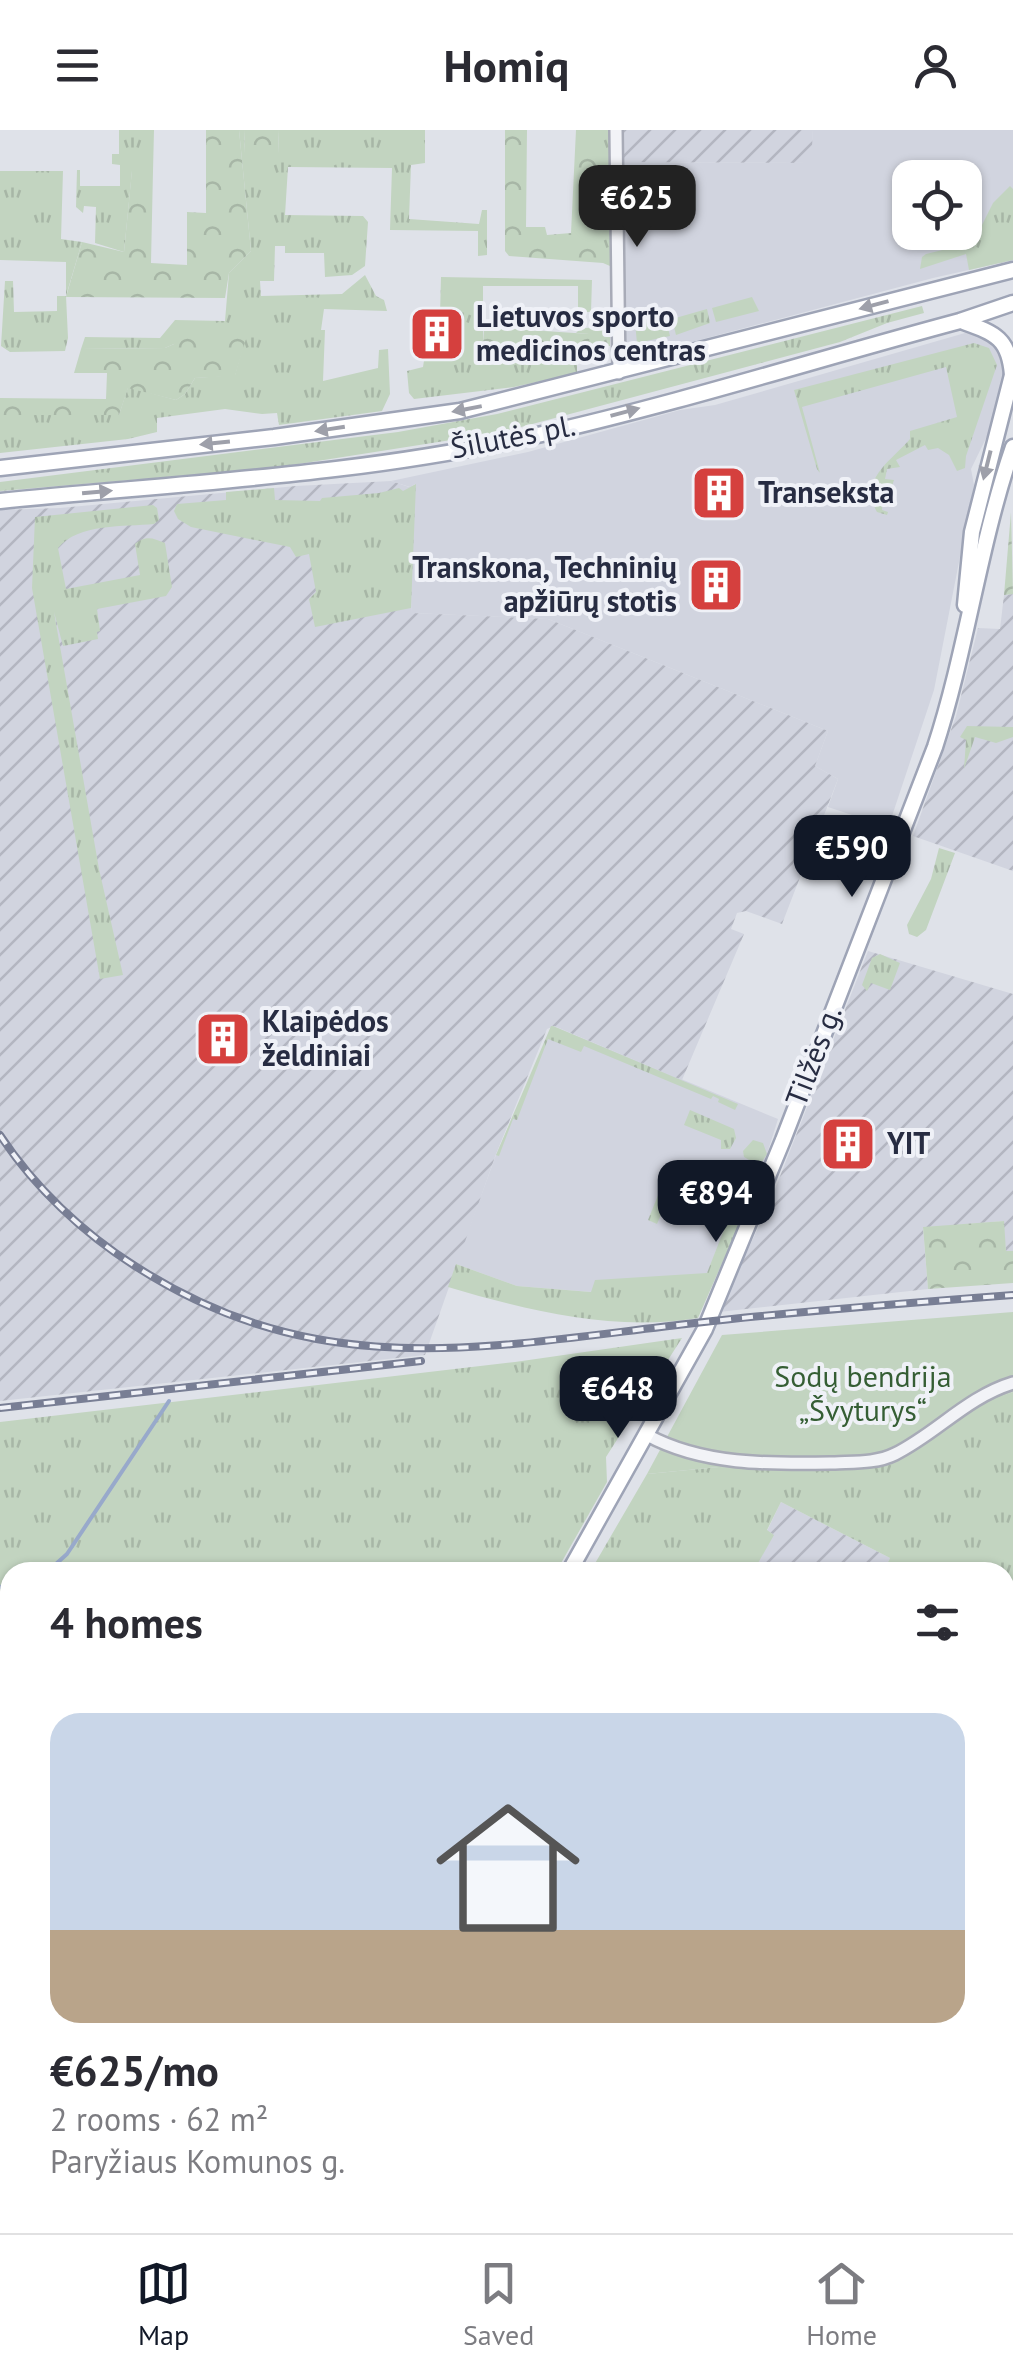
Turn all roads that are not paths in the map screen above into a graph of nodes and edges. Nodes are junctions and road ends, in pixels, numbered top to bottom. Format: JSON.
{"nodes":[{"id":1,"x":616,"y":130,"type":"edge"},
{"id":2,"x":1013,"y":270,"type":"edge"},
{"id":3,"x":1013,"y":303,"type":"edge"},
{"id":4,"x":960,"y":321,"type":"junction"},
{"id":5,"x":619,"y":373,"type":"junction"},
{"id":6,"x":1012,"y":373,"type":"edge"},
{"id":7,"x":1013,"y":446,"type":"edge"},
{"id":8,"x":0,"y":468,"type":"edge"},
{"id":9,"x":0,"y":501,"type":"edge"},
{"id":10,"x":964,"y":630,"type":"junction"},
{"id":11,"x":1013,"y":1384,"type":"edge"},
{"id":12,"x":648,"y":1435,"type":"junction"},
{"id":13,"x":575,"y":1562,"type":"edge"}],
"edges":[{"from":1,"to":5,"type":"street"},
{"from":2,"to":5,"type":"main road","name":"Šilutės pl.","one_way":true},
{"from":3,"to":4,"type":"main road","name":"Šilutės pl."},
{"from":4,"to":6,"type":"main road"},
{"from":9,"to":4,"type":"main road","name":"Šilutės pl.","one_way":true},
{"from":5,"to":8,"type":"main road","name":"Šilutės pl.","one_way":true},
{"from":6,"to":10,"type":"main road","name":"Tilžės g.","one_way":true},
{"from":7,"to":10,"type":"main road","name":"Tilžės g."},
{"from":10,"to":12,"type":"main road","name":"Tilžės g."},
{"from":11,"to":12,"type":"street"},
{"from":12,"to":13,"type":"main road","name":"Tilžės g."}]}
